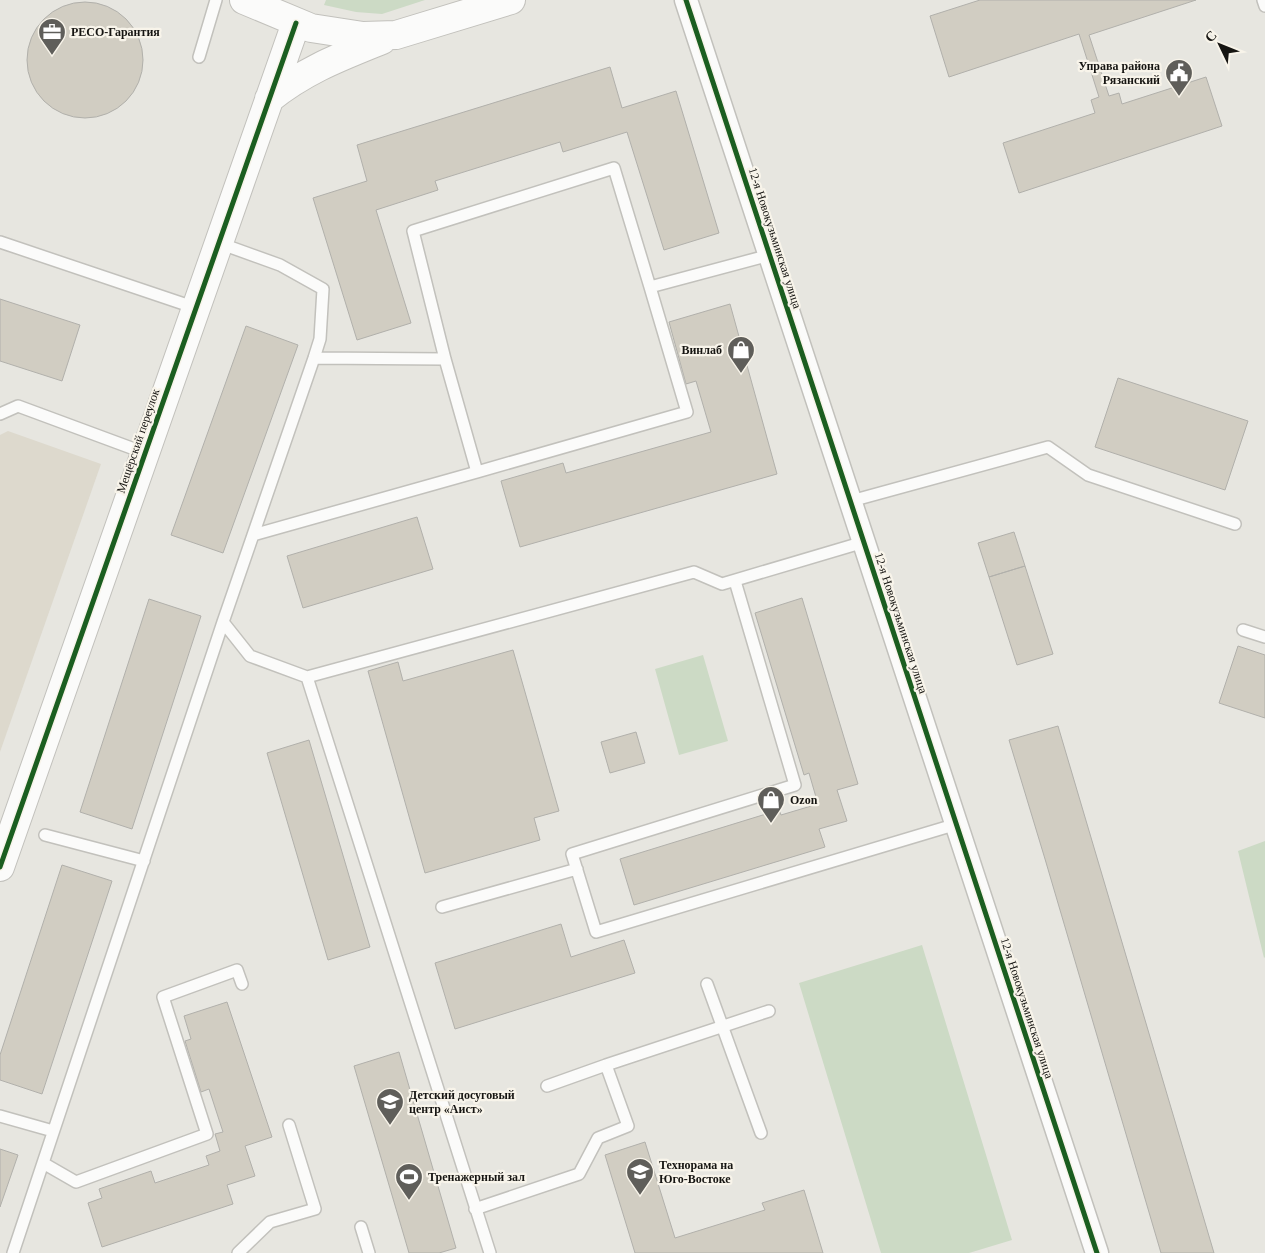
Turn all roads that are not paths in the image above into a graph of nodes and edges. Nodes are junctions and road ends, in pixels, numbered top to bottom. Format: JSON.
{"nodes":[{"id":1,"x":216,"y":0,"type":"edge"},
{"id":2,"x":244,"y":0,"type":"edge"},
{"id":3,"x":512,"y":0,"type":"edge"},
{"id":4,"x":686,"y":0,"type":"edge"},
{"id":5,"x":1263,"y":0,"type":"edge"},
{"id":6,"x":1265,"y":6,"type":"edge"},
{"id":7,"x":296,"y":22,"type":"junction"},
{"id":8,"x":396,"y":35,"type":"junction"},
{"id":9,"x":199,"y":57,"type":"dead end"},
{"id":10,"x":269,"y":99,"type":"junction"},
{"id":11,"x":0,"y":242,"type":"edge"},
{"id":12,"x":219,"y":243,"type":"junction"},
{"id":13,"x":770,"y":255,"type":"junction"},
{"id":14,"x":650,"y":287,"type":"junction"},
{"id":15,"x":196,"y":308,"type":"junction"},
{"id":16,"x":314,"y":358,"type":"junction"},
{"id":17,"x":445,"y":359,"type":"junction"},
{"id":18,"x":0,"y":414,"type":"edge"},
{"id":19,"x":145,"y":453,"type":"junction"},
{"id":20,"x":477,"y":472,"type":"junction"},
{"id":21,"x":851,"y":501,"type":"junction"},
{"id":22,"x":1235,"y":524,"type":"dead end"},
{"id":23,"x":253,"y":535,"type":"junction"},
{"id":24,"x":864,"y":542,"type":"junction"},
{"id":25,"x":734,"y":581,"type":"junction"},
{"id":26,"x":223,"y":622,"type":"junction"},
{"id":27,"x":1243,"y":630,"type":"dead end"},
{"id":28,"x":1265,"y":637,"type":"edge"},
{"id":29,"x":307,"y":677,"type":"junction"},
{"id":30,"x":956,"y":824,"type":"junction"},
{"id":31,"x":45,"y":835,"type":"dead end"},
{"id":32,"x":144,"y":861,"type":"junction"},
{"id":33,"x":0,"y":867,"type":"edge"},
{"id":34,"x":577,"y":869,"type":"junction"},
{"id":35,"x":442,"y":906,"type":"dead end"},
{"id":36,"x":242,"y":984,"type":"dead end"},
{"id":37,"x":707,"y":984,"type":"dead end"},
{"id":38,"x":770,"y":1011,"type":"dead end"},
{"id":39,"x":722,"y":1027,"type":"junction"},
{"id":40,"x":606,"y":1065,"type":"junction"},
{"id":41,"x":547,"y":1086,"type":"dead end"},
{"id":42,"x":0,"y":1116,"type":"edge"},
{"id":43,"x":289,"y":1126,"type":"dead end"},
{"id":44,"x":53,"y":1131,"type":"junction"},
{"id":45,"x":761,"y":1133,"type":"dead end"},
{"id":46,"x":43,"y":1162,"type":"junction"},
{"id":47,"x":476,"y":1209,"type":"junction"},
{"id":48,"x":361,"y":1227,"type":"dead end"},
{"id":49,"x":13,"y":1253,"type":"edge"},
{"id":50,"x":238,"y":1253,"type":"edge"},
{"id":51,"x":369,"y":1253,"type":"edge"},
{"id":52,"x":490,"y":1253,"type":"edge"},
{"id":53,"x":1097,"y":1253,"type":"edge"}],
"edges":[{"from":1,"to":9,"type":"lane"},
{"from":2,"to":7,"type":"street"},
{"from":3,"to":8,"type":"street"},
{"from":4,"to":13,"type":"street","name":"12-я Новокузьминская улица"},
{"from":5,"to":6,"type":"lane"},
{"from":7,"to":8,"type":"street"},
{"from":7,"to":10,"type":"street","name":"Мещёрский переулок"},
{"from":8,"to":10,"type":"street"},
{"from":10,"to":12,"type":"street","name":"Мещёрский переулок"},
{"from":11,"to":15,"type":"lane"},
{"from":12,"to":15,"type":"street","name":"Мещёрский переулок"},
{"from":12,"to":16,"type":"lane"},
{"from":13,"to":14,"type":"lane"},
{"from":13,"to":21,"type":"street","name":"12-я Новокузьминская улица"},
{"from":14,"to":17,"type":"lane"},
{"from":14,"to":20,"type":"lane"},
{"from":15,"to":19,"type":"street","name":"Мещёрский переулок"},
{"from":16,"to":17,"type":"lane"},
{"from":16,"to":23,"type":"lane"},
{"from":17,"to":20,"type":"lane"},
{"from":18,"to":19,"type":"lane"},
{"from":19,"to":33,"type":"street","name":"Мещёрский переулок"},
{"from":20,"to":23,"type":"lane"},
{"from":21,"to":22,"type":"lane"},
{"from":21,"to":24,"type":"street","name":"12-я Новокузьминская улица"},
{"from":23,"to":26,"type":"lane"},
{"from":24,"to":25,"type":"lane"},
{"from":24,"to":30,"type":"street","name":"12-я Новокузьминская улица"},
{"from":25,"to":29,"type":"lane"},
{"from":25,"to":34,"type":"lane"},
{"from":26,"to":29,"type":"lane"},
{"from":26,"to":32,"type":"lane"},
{"from":27,"to":28,"type":"lane"},
{"from":29,"to":47,"type":"lane"},
{"from":30,"to":34,"type":"lane"},
{"from":30,"to":53,"type":"street","name":"12-я Новокузьминская улица"},
{"from":31,"to":32,"type":"lane"},
{"from":32,"to":44,"type":"lane"},
{"from":34,"to":35,"type":"lane"},
{"from":36,"to":46,"type":"lane"},
{"from":37,"to":39,"type":"lane"},
{"from":38,"to":39,"type":"lane"},
{"from":39,"to":40,"type":"lane"},
{"from":39,"to":45,"type":"lane"},
{"from":40,"to":41,"type":"lane"},
{"from":40,"to":47,"type":"lane"},
{"from":42,"to":44,"type":"lane"},
{"from":43,"to":50,"type":"lane"},
{"from":44,"to":46,"type":"lane"},
{"from":46,"to":49,"type":"lane"},
{"from":47,"to":52,"type":"lane"},
{"from":48,"to":51,"type":"lane"}]}
